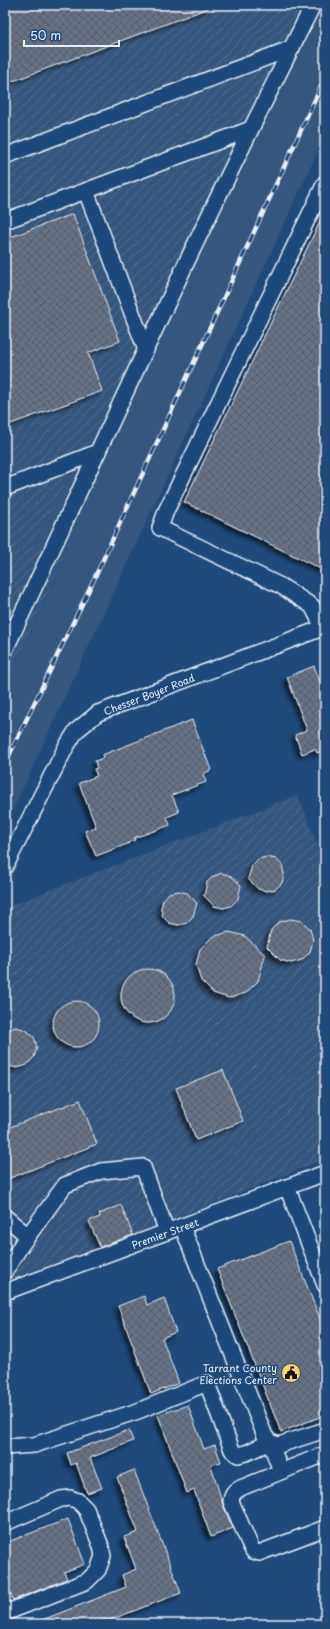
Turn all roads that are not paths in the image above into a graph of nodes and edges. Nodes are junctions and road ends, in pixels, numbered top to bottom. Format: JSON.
{"nodes":[{"id":1,"x":313,"y":5,"type":"edge"},
{"id":2,"x":292,"y":48,"type":"junction"},
{"id":3,"x":251,"y":129,"type":"junction"},
{"id":4,"x":5,"y":156,"type":"edge"},
{"id":5,"x":325,"y":183,"type":"edge"},
{"id":6,"x":86,"y":191,"type":"junction"},
{"id":7,"x":5,"y":221,"type":"edge"},
{"id":8,"x":146,"y":350,"type":"junction"},
{"id":9,"x":98,"y":452,"type":"junction"},
{"id":10,"x":5,"y":488,"type":"edge"},
{"id":11,"x":324,"y":627,"type":"edge"},
{"id":12,"x":5,"y":650,"type":"edge"},
{"id":13,"x":5,"y":867,"type":"edge"},
{"id":14,"x":325,"y":1173,"type":"edge"},
{"id":15,"x":287,"y":1187,"type":"junction"},
{"id":16,"x":5,"y":1217,"type":"edge"},
{"id":17,"x":182,"y":1226,"type":"junction"},
{"id":18,"x":167,"y":1232,"type":"junction"},
{"id":19,"x":28,"y":1236,"type":"junction"},
{"id":20,"x":5,"y":1271,"type":"edge"},
{"id":21,"x":325,"y":1284,"type":"edge"},
{"id":22,"x":5,"y":1292,"type":"edge"},
{"id":23,"x":325,"y":1430,"type":"edge"},
{"id":24,"x":270,"y":1442,"type":"junction"},
{"id":25,"x":5,"y":1447,"type":"edge"},
{"id":26,"x":325,"y":1454,"type":"edge"},
{"id":27,"x":281,"y":1471,"type":"junction"},
{"id":28,"x":5,"y":1523,"type":"edge"},
{"id":29,"x":325,"y":1528,"type":"edge"},
{"id":30,"x":5,"y":1613,"type":"edge"}],
"edges":[{"from":1,"to":2,"type":"street"},
{"from":2,"to":3,"type":"street"},
{"from":2,"to":4,"type":"street"},
{"from":3,"to":6,"type":"street"},
{"from":3,"to":8,"type":"street"},
{"from":5,"to":11,"type":"street"},
{"from":6,"to":7,"type":"street"},
{"from":6,"to":8,"type":"street"},
{"from":8,"to":9,"type":"street"},
{"from":9,"to":10,"type":"street"},
{"from":9,"to":12,"type":"street"},
{"from":11,"to":13,"type":"street","name":"Chesser Boyer Road"},
{"from":14,"to":15,"type":"street","name":"Premier Street"},
{"from":15,"to":17,"type":"street","name":"Premier Street"},
{"from":15,"to":21,"type":"street"},
{"from":16,"to":19,"type":"street"},
{"from":17,"to":18,"type":"street","name":"Premier Street"},
{"from":17,"to":24,"type":"street"},
{"from":18,"to":19,"type":"street"},
{"from":18,"to":22,"type":"street","name":"Premier Street"},
{"from":19,"to":20,"type":"street"},
{"from":23,"to":24,"type":"street"},
{"from":24,"to":25,"type":"street"},
{"from":24,"to":27,"type":"street"},
{"from":26,"to":27,"type":"street"},
{"from":27,"to":29,"type":"street"},
{"from":28,"to":30,"type":"street"}]}
